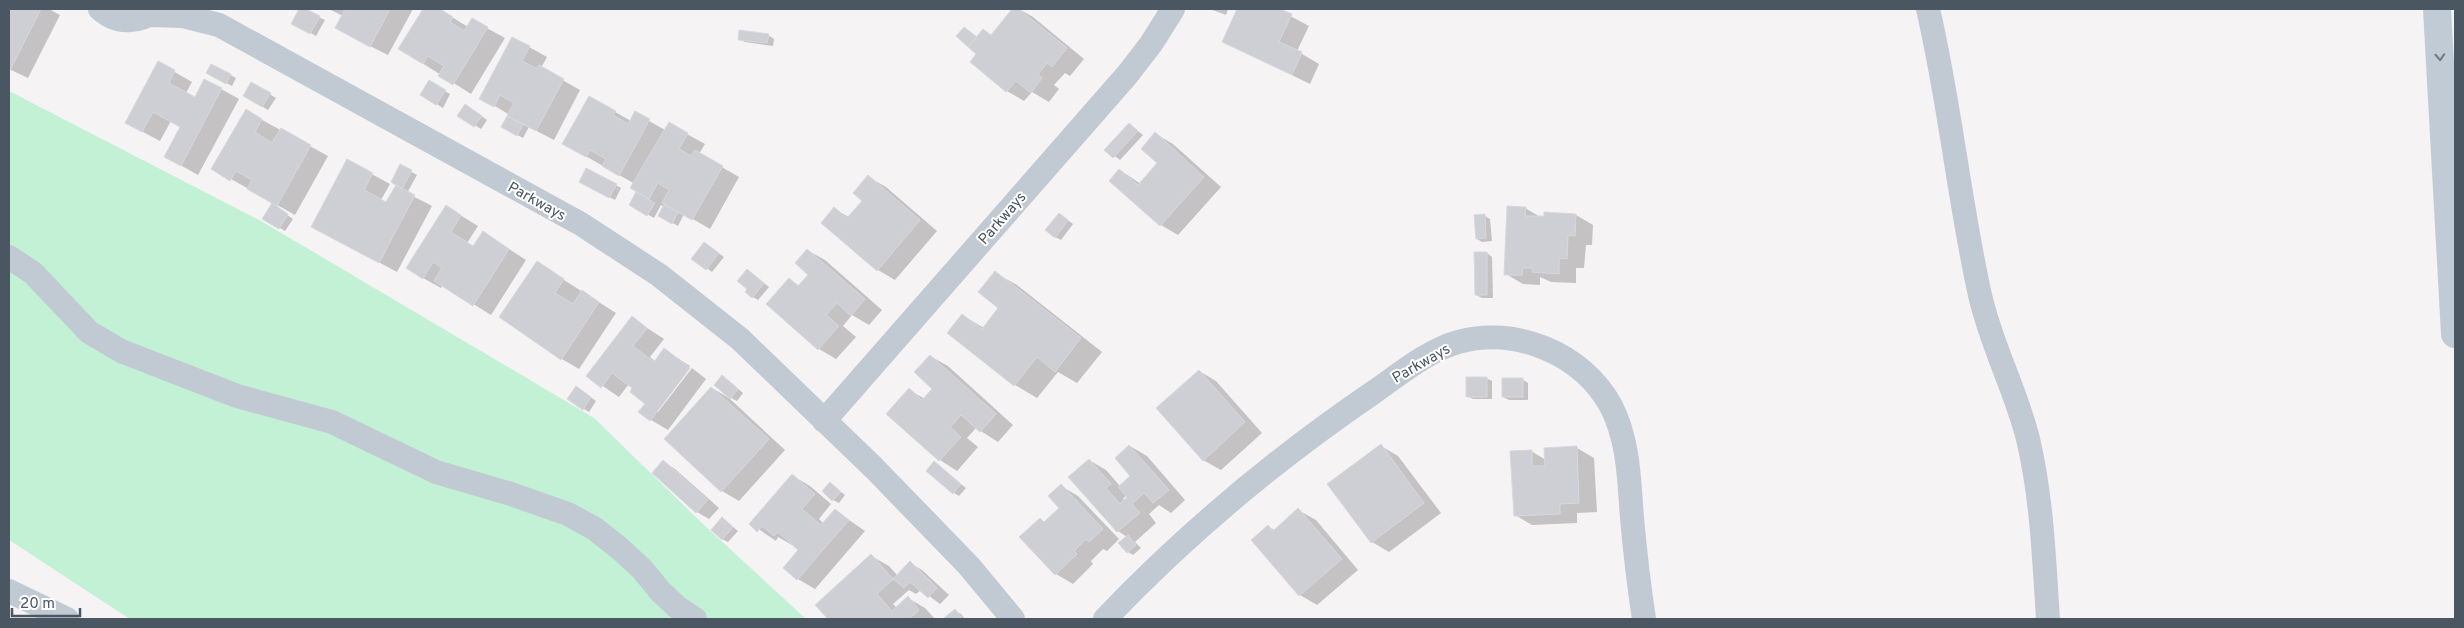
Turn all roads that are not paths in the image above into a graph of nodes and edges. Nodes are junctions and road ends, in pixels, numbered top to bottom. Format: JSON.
{"nodes":[{"id":1,"x":100,"y":9,"type":"edge"},
{"id":2,"x":200,"y":9,"type":"edge"},
{"id":3,"x":1173,"y":9,"type":"edge"},
{"id":4,"x":1928,"y":9,"type":"edge"},
{"id":5,"x":2437,"y":9,"type":"edge"},
{"id":6,"x":154,"y":12,"type":"edge"},
{"id":7,"x":219,"y":25,"type":"junction"},
{"id":8,"x":9,"y":257,"type":"edge"},
{"id":9,"x":2455,"y":334,"type":"edge"},
{"id":10,"x":824,"y":421,"type":"junction"},
{"id":11,"x":9,"y":591,"type":"edge"},
{"id":12,"x":67,"y":619,"type":"edge"},
{"id":13,"x":695,"y":619,"type":"edge"},
{"id":14,"x":1013,"y":619,"type":"edge"},
{"id":15,"x":1105,"y":619,"type":"edge"},
{"id":16,"x":1644,"y":619,"type":"edge"},
{"id":17,"x":2048,"y":619,"type":"edge"}],
"edges":[{"from":1,"to":6,"type":"street","name":"Parkways"},
{"from":2,"to":7,"type":"street","name":"Parkways"},
{"from":3,"to":10,"type":"street","name":"Parkways"},
{"from":4,"to":17,"type":"street"},
{"from":5,"to":9,"type":"street","one_way":true},
{"from":6,"to":7,"type":"street","name":"Parkways"},
{"from":7,"to":10,"type":"street","name":"Parkways"},
{"from":8,"to":13,"type":"street"},
{"from":10,"to":14,"type":"street","name":"Parkways"},
{"from":11,"to":12,"type":"street"},
{"from":15,"to":16,"type":"street","name":"Parkways"}]}
